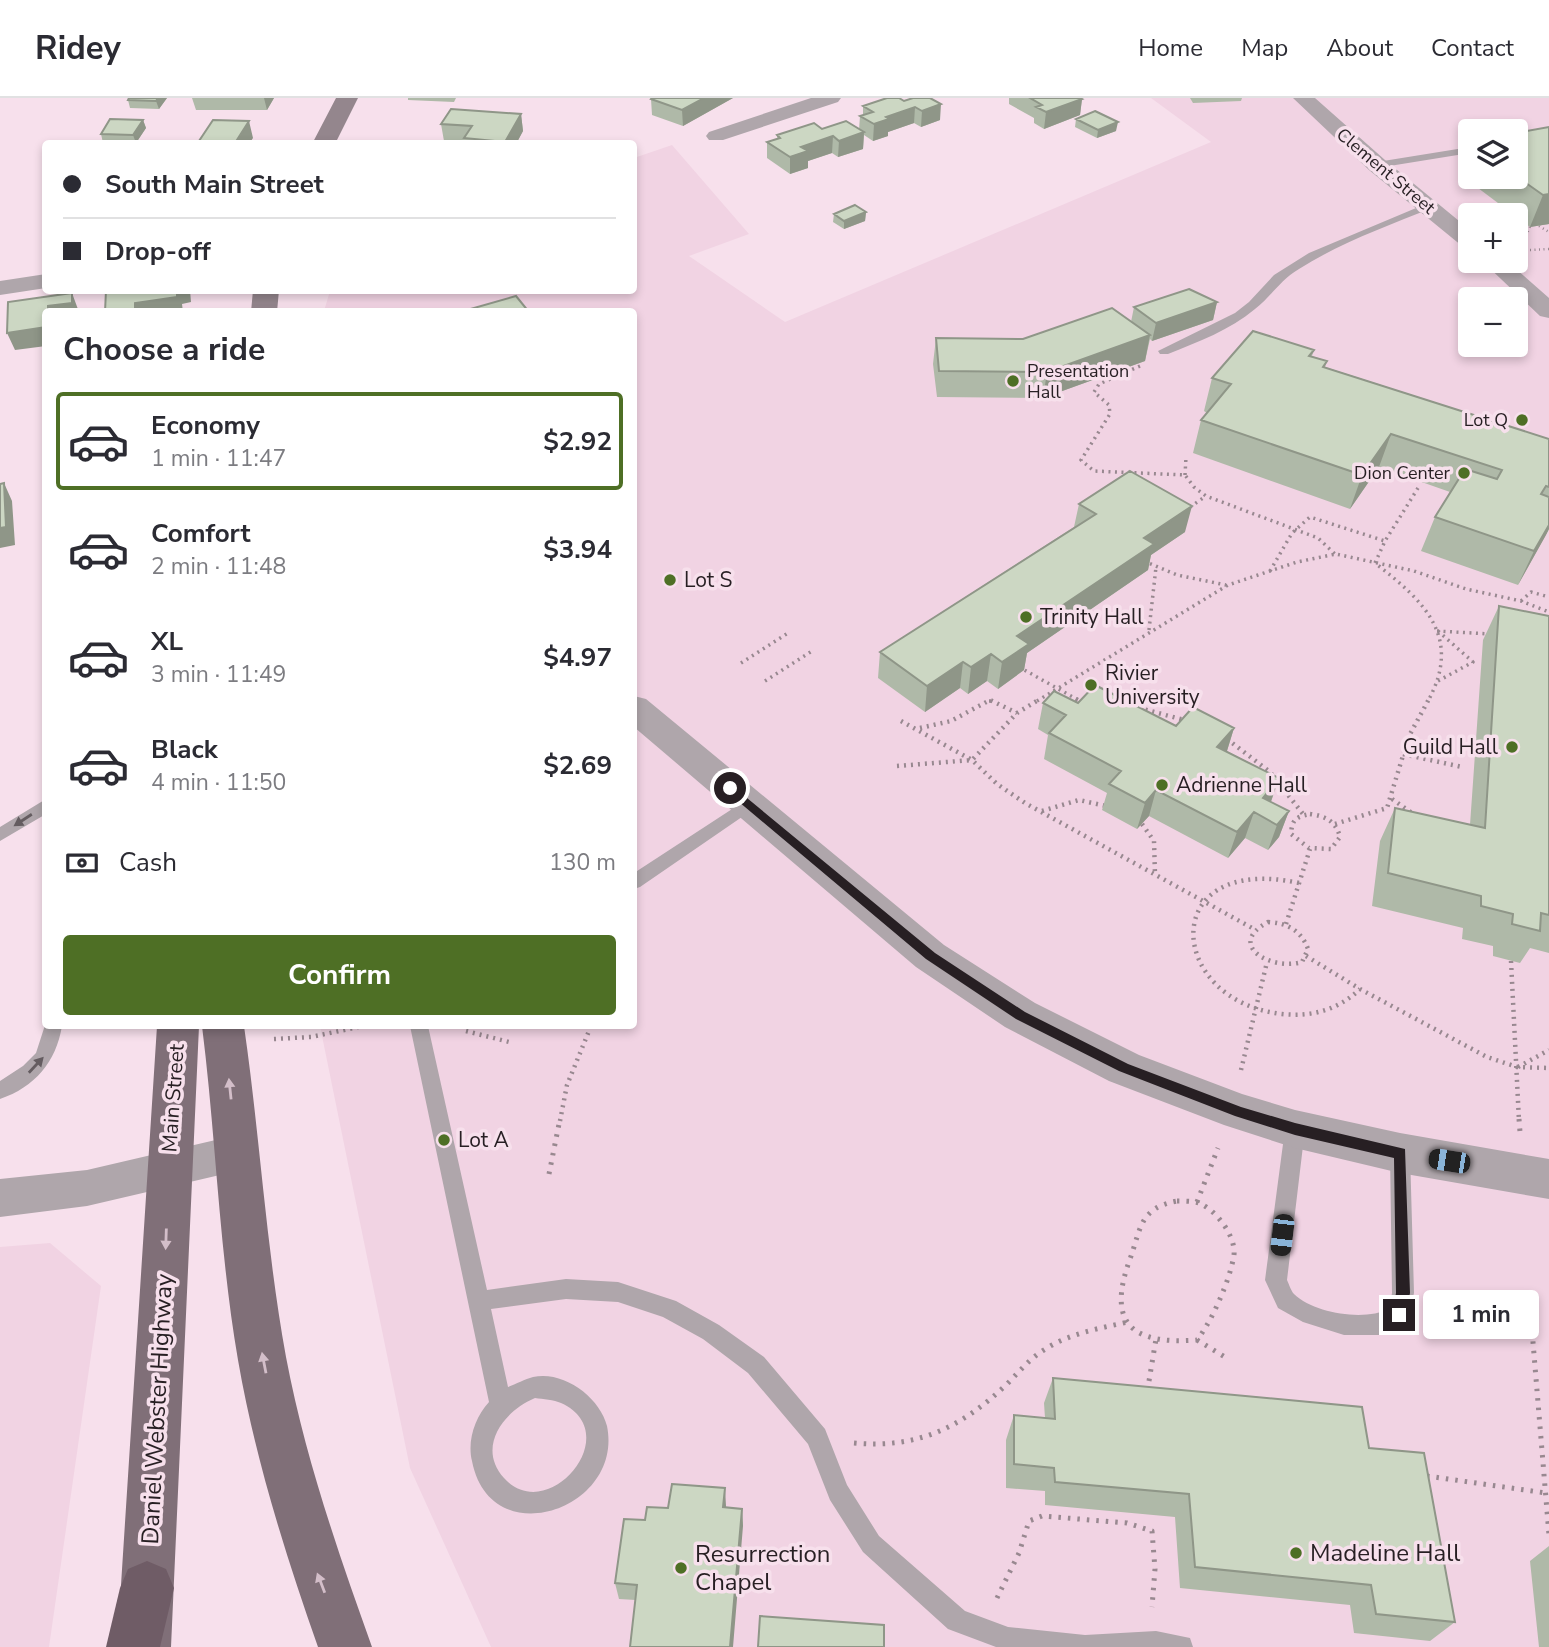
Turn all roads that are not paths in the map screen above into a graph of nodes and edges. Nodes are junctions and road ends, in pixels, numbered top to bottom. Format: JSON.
{"nodes":[{"id":1,"x":347,"y":98,"type":"edge"},
{"id":2,"x":831,"y":98,"type":"edge"},
{"id":3,"x":1303,"y":98,"type":"edge"},
{"id":4,"x":793,"y":104,"type":"edge"},
{"id":5,"x":716,"y":136,"type":"dead end"},
{"id":6,"x":325,"y":140,"type":"edge"},
{"id":7,"x":1458,"y":152,"type":"edge"},
{"id":8,"x":1377,"y":165,"type":"junction"},
{"id":9,"x":1428,"y":206,"type":"junction"},
{"id":10,"x":1458,"y":231,"type":"edge"},
{"id":11,"x":1506,"y":273,"type":"edge"},
{"id":12,"x":42,"y":282,"type":"edge"},
{"id":13,"x":0,"y":288,"type":"edge"},
{"id":14,"x":1549,"y":311,"type":"edge"},
{"id":15,"x":1164,"y":351,"type":"road end"},
{"id":16,"x":637,"y":711,"type":"edge"},
{"id":17,"x":749,"y":804,"type":"junction"},
{"id":18,"x":42,"y":808,"type":"edge"},
{"id":19,"x":0,"y":835,"type":"edge"},
{"id":20,"x":637,"y":880,"type":"edge"},
{"id":21,"x":53,"y":1029,"type":"edge"},
{"id":22,"x":178,"y":1029,"type":"edge"},
{"id":23,"x":223,"y":1029,"type":"edge"},
{"id":24,"x":420,"y":1029,"type":"edge"},
{"id":25,"x":0,"y":1091,"type":"edge"},
{"id":26,"x":1295,"y":1129,"type":"junction"},
{"id":27,"x":236,"y":1153,"type":"junction"},
{"id":28,"x":1400,"y":1153,"type":"junction"},
{"id":29,"x":169,"y":1171,"type":"junction"},
{"id":30,"x":1549,"y":1179,"type":"edge"},
{"id":31,"x":0,"y":1198,"type":"edge"},
{"id":32,"x":478,"y":1301,"type":"junction"},
{"id":33,"x":501,"y":1405,"type":"junction"},
{"id":34,"x":147,"y":1588,"type":"junction"},
{"id":35,"x":133,"y":1647,"type":"edge"},
{"id":36,"x":144,"y":1647,"type":"edge"},
{"id":37,"x":345,"y":1647,"type":"edge"},
{"id":38,"x":1181,"y":1647,"type":"edge"}],
"edges":[{"from":1,"to":6,"type":"main road"},
{"from":2,"to":4,"type":"street"},
{"from":3,"to":8,"type":"street","name":"Clement Street"},
{"from":4,"to":5,"type":"street"},
{"from":7,"to":8,"type":"lane"},
{"from":8,"to":9,"type":"street","name":"Clement Street"},
{"from":9,"to":10,"type":"street","name":"Clement Street"},
{"from":9,"to":15,"type":"lane"},
{"from":11,"to":14,"type":"street"},
{"from":12,"to":13,"type":"street"},
{"from":16,"to":17,"type":"street"},
{"from":17,"to":20,"type":"lane"},
{"from":17,"to":26,"type":"street"},
{"from":18,"to":19,"type":"lane","one_way":true},
{"from":25,"to":21,"type":"lane","one_way":true},
{"from":22,"to":29,"type":"main road","name":"Main Street"},
{"from":27,"to":23,"type":"main road","one_way":true},
{"from":24,"to":32,"type":"lane"},
{"from":26,"to":28,"type":"street"},
{"from":26,"to":28,"type":"lane"},
{"from":27,"to":29,"type":"street"},
{"from":37,"to":27,"type":"main road","one_way":true},
{"from":28,"to":30,"type":"street"},
{"from":29,"to":31,"type":"street"},
{"from":29,"to":34,"type":"main road","name":"Daniel Webster Highway","one_way":true},
{"from":32,"to":33,"type":"lane"},
{"from":32,"to":38,"type":"lane"},
{"from":33,"to":33,"type":"lane"},
{"from":34,"to":35,"type":"highway"},
{"from":34,"to":36,"type":"main road","name":"Daniel Webster Highway"}]}
